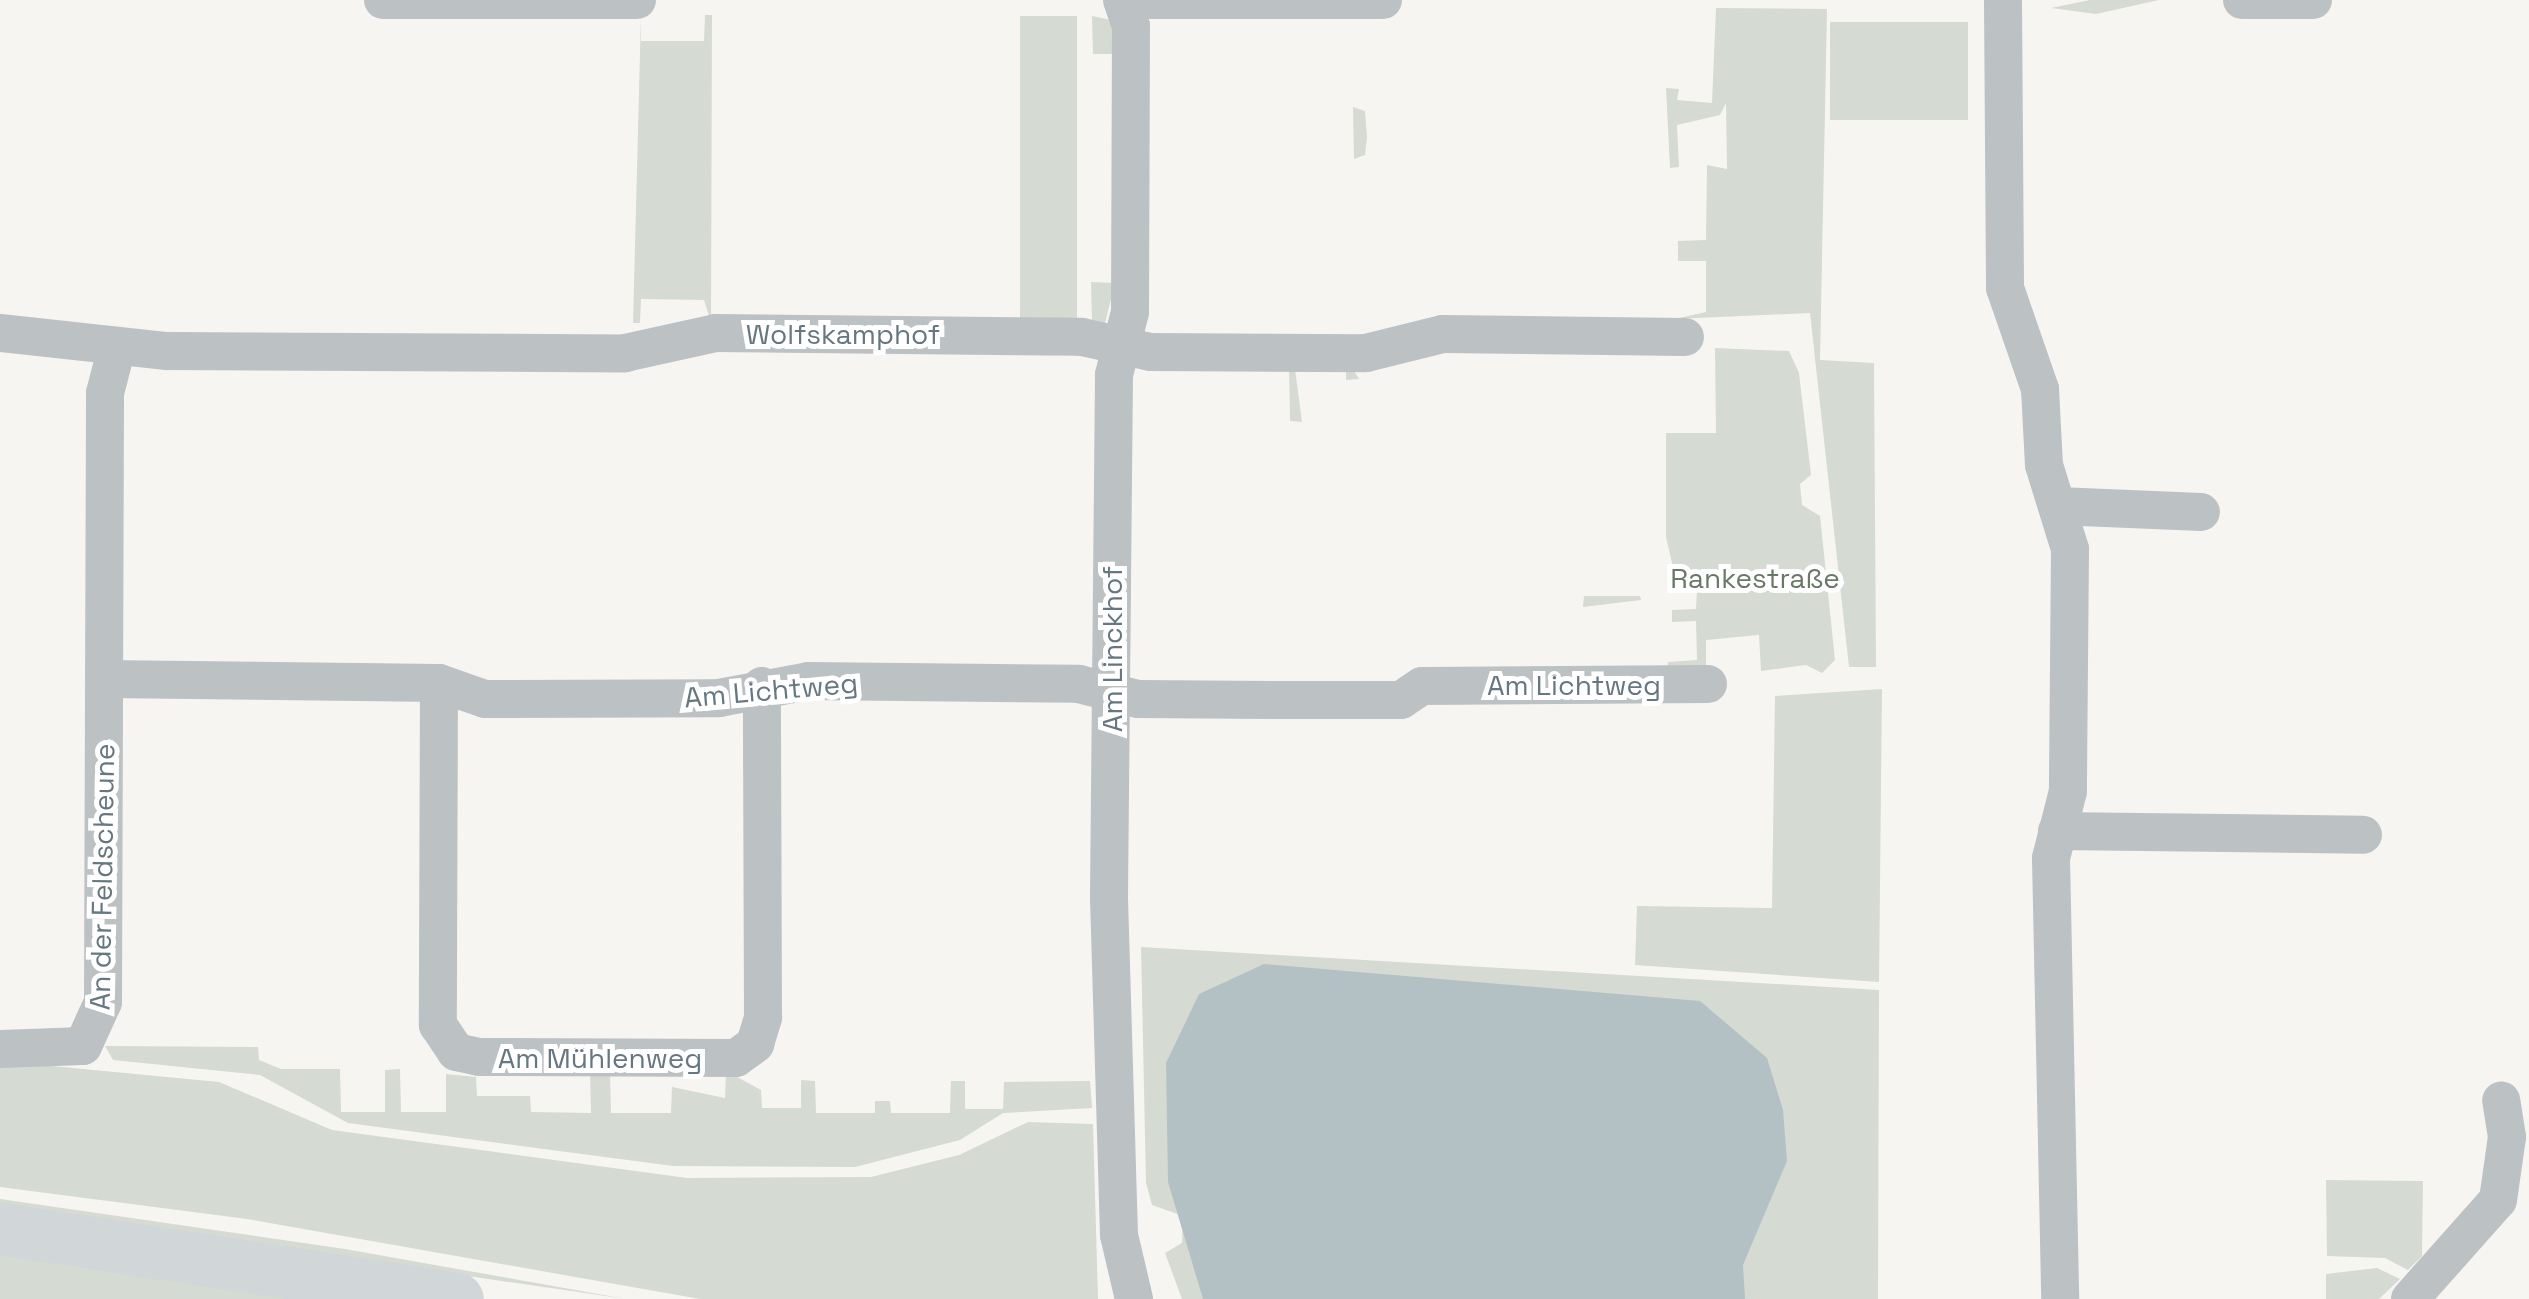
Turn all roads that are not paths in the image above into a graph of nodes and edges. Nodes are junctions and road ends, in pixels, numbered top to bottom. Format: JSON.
{"nodes":[{"id":1,"x":383,"y":0,"type":"edge"},
{"id":2,"x":637,"y":0,"type":"edge"},
{"id":3,"x":1122,"y":0,"type":"edge"},
{"id":4,"x":1130,"y":0,"type":"edge"},
{"id":5,"x":1383,"y":0,"type":"edge"},
{"id":6,"x":2003,"y":0,"type":"edge"},
{"id":7,"x":2242,"y":0,"type":"edge"},
{"id":8,"x":2313,"y":0,"type":"edge"},
{"id":9,"x":0,"y":333,"type":"edge"},
{"id":10,"x":1685,"y":337,"type":"dead end"},
{"id":11,"x":1122,"y":343,"type":"junction"},
{"id":12,"x":118,"y":347,"type":"junction"},
{"id":13,"x":2058,"y":506,"type":"junction"},
{"id":14,"x":2200,"y":512,"type":"dead end"},
{"id":15,"x":104,"y":680,"type":"junction"},
{"id":16,"x":439,"y":684,"type":"junction"},
{"id":17,"x":1708,"y":684,"type":"dead end"},
{"id":18,"x":762,"y":686,"type":"junction"},
{"id":19,"x":1112,"y":692,"type":"junction"},
{"id":20,"x":2056,"y":831,"type":"junction"},
{"id":21,"x":2363,"y":835,"type":"dead end"},
{"id":22,"x":0,"y":1049,"type":"edge"},
{"id":23,"x":2501,"y":1100,"type":"dead end"},
{"id":24,"x":0,"y":1229,"type":"edge"},
{"id":25,"x":458,"y":1299,"type":"edge"},
{"id":26,"x":1134,"y":1299,"type":"edge"},
{"id":27,"x":2060,"y":1299,"type":"edge"},
{"id":28,"x":2410,"y":1299,"type":"edge"}],
"edges":[{"from":1,"to":2,"type":"street"},
{"from":3,"to":11,"type":"street","name":"Am Linckhof"},
{"from":4,"to":5,"type":"street"},
{"from":6,"to":13,"type":"street"},
{"from":7,"to":8,"type":"street"},
{"from":9,"to":12,"type":"street","name":"Wolfskamphof"},
{"from":10,"to":11,"type":"street","name":"Wolfskamphof"},
{"from":11,"to":12,"type":"street","name":"Wolfskamphof"},
{"from":11,"to":19,"type":"street","name":"Am Linckhof"},
{"from":12,"to":15,"type":"street"},
{"from":13,"to":14,"type":"street"},
{"from":13,"to":20,"type":"street"},
{"from":15,"to":16,"type":"street","name":"Am Lichtweg"},
{"from":15,"to":22,"type":"street","name":"An der Feldscheune"},
{"from":16,"to":18,"type":"street","name":"Am Lichtweg"},
{"from":16,"to":18,"type":"street","name":"Am Mühlenweg"},
{"from":17,"to":19,"type":"street","name":"Am Lichtweg"},
{"from":18,"to":19,"type":"street","name":"Am Lichtweg"},
{"from":19,"to":26,"type":"street","name":"Am Linckhof"},
{"from":20,"to":21,"type":"street"},
{"from":20,"to":27,"type":"street"},
{"from":23,"to":28,"type":"street"},
{"from":24,"to":25,"type":"main road"}]}
